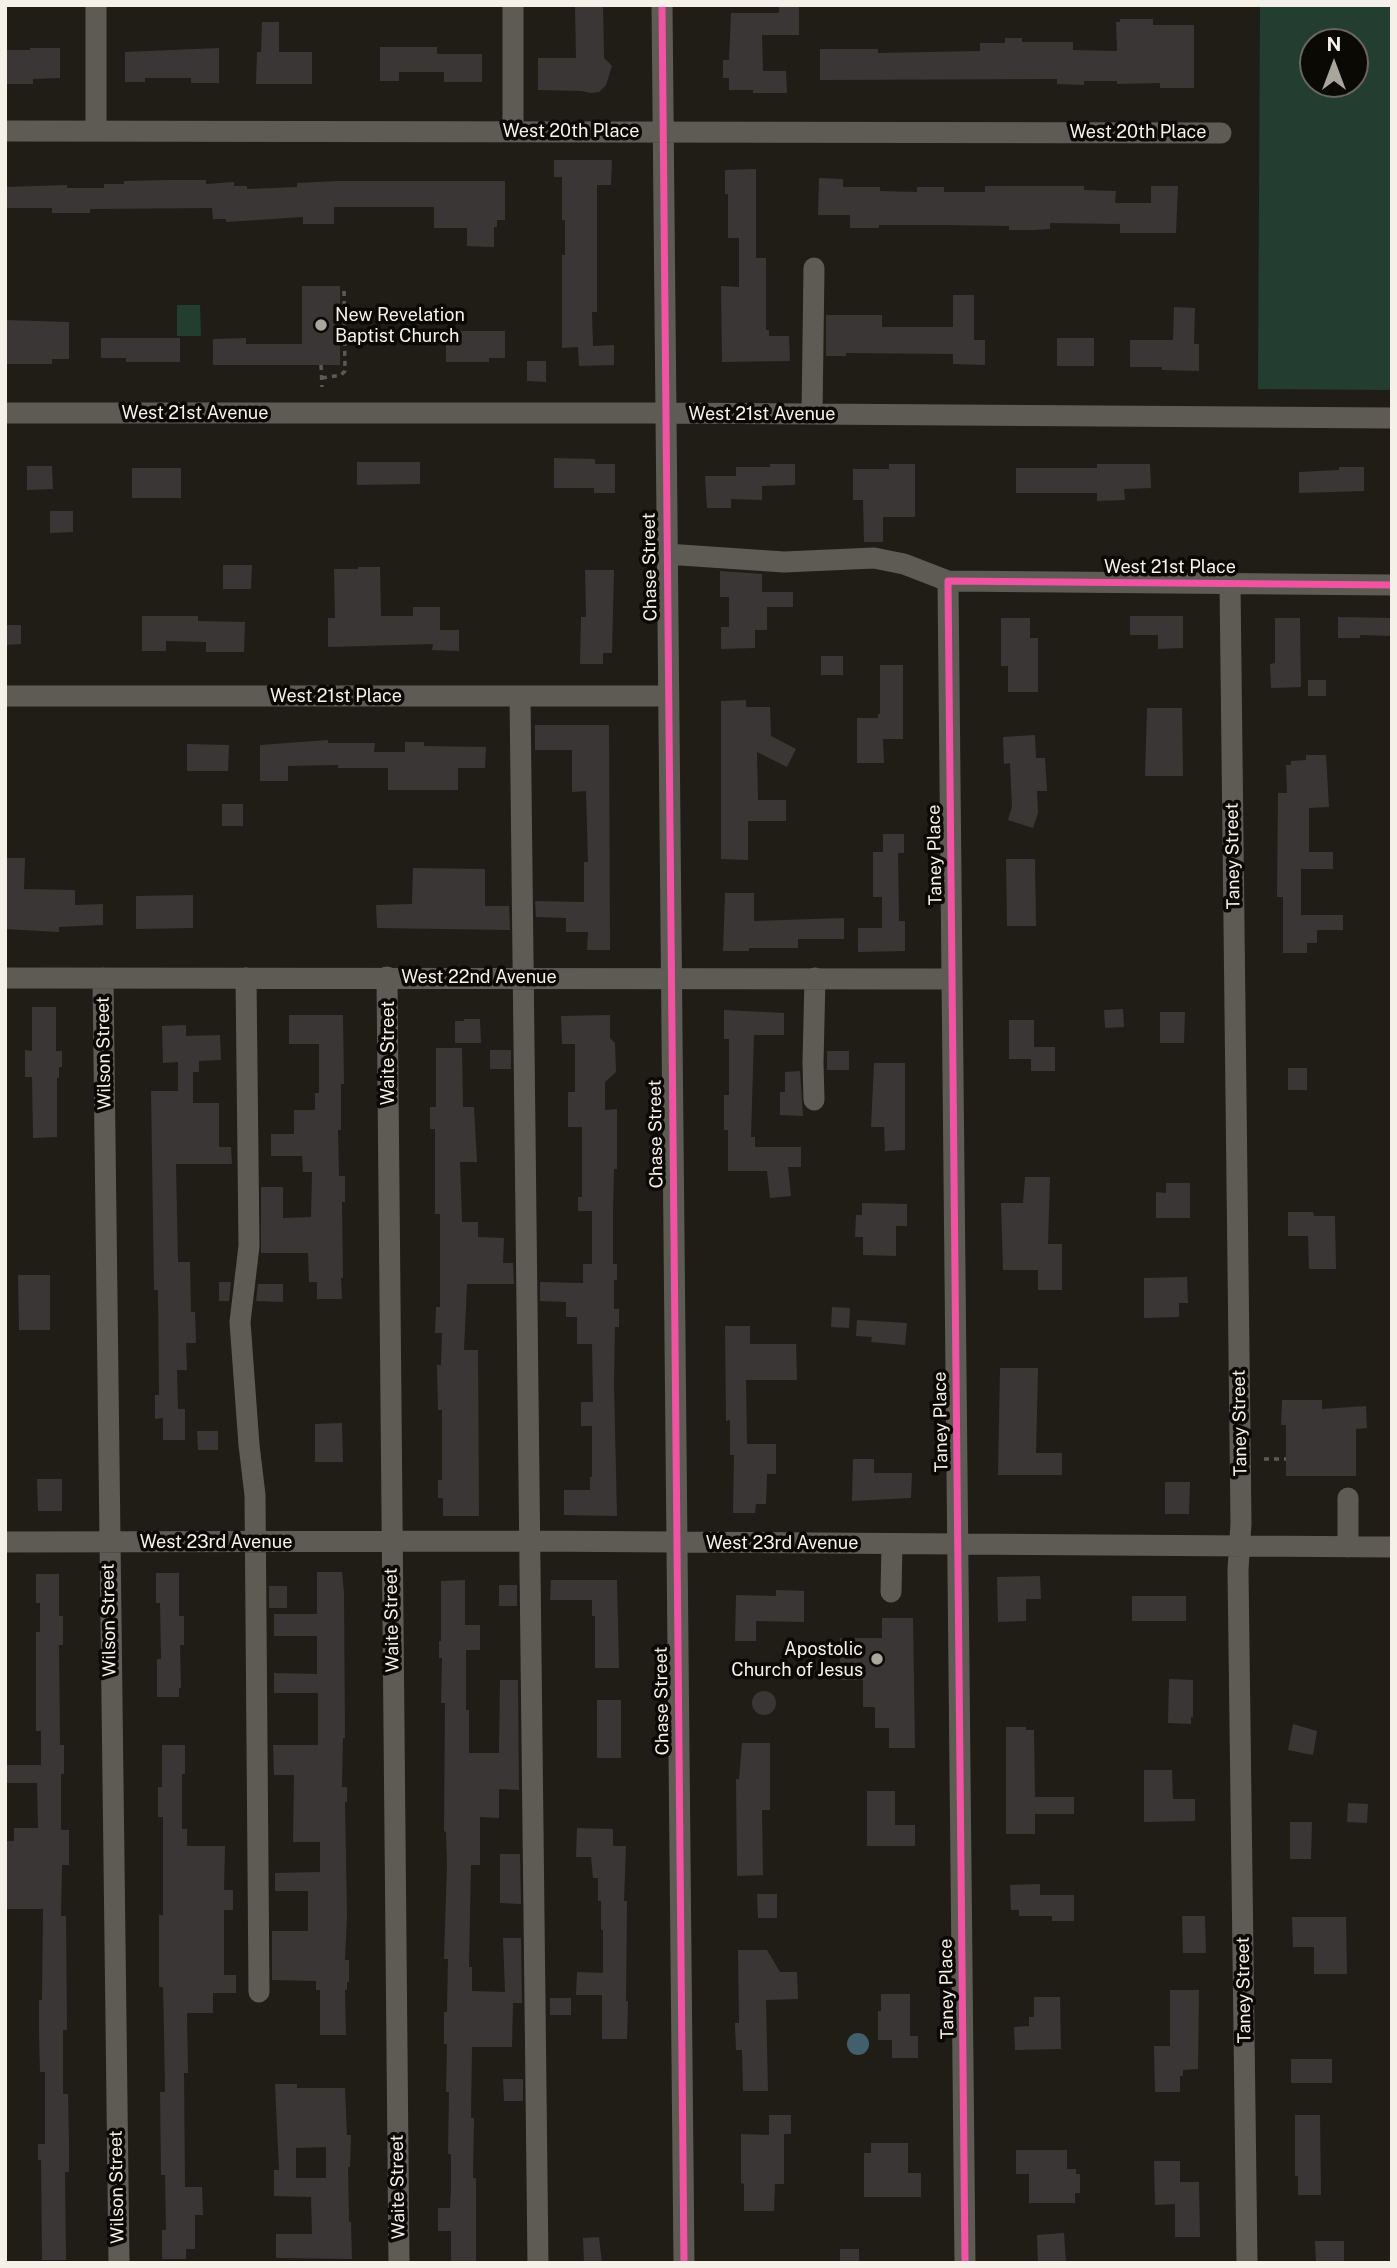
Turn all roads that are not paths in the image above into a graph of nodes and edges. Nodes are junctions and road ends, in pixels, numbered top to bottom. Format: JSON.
{"nodes":[{"id":1,"x":96,"y":5,"type":"edge"},
{"id":2,"x":513,"y":5,"type":"edge"},
{"id":3,"x":662,"y":5,"type":"edge"},
{"id":4,"x":5,"y":131,"type":"edge"},
{"id":5,"x":96,"y":131,"type":"junction"},
{"id":6,"x":513,"y":131,"type":"junction"},
{"id":7,"x":663,"y":131,"type":"junction"},
{"id":8,"x":1221,"y":133,"type":"dead end"},
{"id":9,"x":814,"y":268,"type":"dead end"},
{"id":10,"x":5,"y":413,"type":"edge"},
{"id":11,"x":664,"y":413,"type":"junction"},
{"id":12,"x":811,"y":414,"type":"junction"},
{"id":13,"x":1392,"y":418,"type":"edge"},
{"id":14,"x":666,"y":554,"type":"junction"},
{"id":15,"x":948,"y":581,"type":"junction"},
{"id":16,"x":1230,"y":583,"type":"junction"},
{"id":17,"x":1392,"y":585,"type":"edge"},
{"id":18,"x":5,"y":696,"type":"edge"},
{"id":19,"x":520,"y":696,"type":"junction"},
{"id":20,"x":667,"y":696,"type":"junction"},
{"id":21,"x":387,"y":977,"type":"junction"},
{"id":22,"x":523,"y":977,"type":"junction"},
{"id":23,"x":5,"y":978,"type":"edge"},
{"id":24,"x":103,"y":978,"type":"junction"},
{"id":25,"x":246,"y":978,"type":"junction"},
{"id":26,"x":670,"y":978,"type":"junction"},
{"id":27,"x":815,"y":978,"type":"junction"},
{"id":28,"x":952,"y":979,"type":"junction"},
{"id":29,"x":814,"y":1100,"type":"dead end"},
{"id":30,"x":1348,"y":1499,"type":"dead end"},
{"id":31,"x":530,"y":1541,"type":"junction"},
{"id":32,"x":5,"y":1542,"type":"edge"},
{"id":33,"x":108,"y":1542,"type":"junction"},
{"id":34,"x":391,"y":1542,"type":"junction"},
{"id":35,"x":676,"y":1542,"type":"junction"},
{"id":36,"x":255,"y":1543,"type":"junction"},
{"id":37,"x":892,"y":1544,"type":"junction"},
{"id":38,"x":958,"y":1544,"type":"junction"},
{"id":39,"x":1239,"y":1546,"type":"junction"},
{"id":40,"x":1348,"y":1547,"type":"junction"},
{"id":41,"x":1392,"y":1547,"type":"edge"},
{"id":42,"x":891,"y":1592,"type":"dead end"},
{"id":43,"x":258,"y":1992,"type":"dead end"},
{"id":44,"x":119,"y":2263,"type":"edge"},
{"id":45,"x":399,"y":2263,"type":"edge"},
{"id":46,"x":538,"y":2263,"type":"edge"},
{"id":47,"x":684,"y":2263,"type":"edge"},
{"id":48,"x":965,"y":2263,"type":"edge"},
{"id":49,"x":1247,"y":2263,"type":"edge"}],
"edges":[{"from":1,"to":5,"type":"street"},
{"from":2,"to":6,"type":"street"},
{"from":3,"to":7,"type":"street","name":"Chase Street"},
{"from":4,"to":5,"type":"street","name":"West 20th Place"},
{"from":5,"to":6,"type":"street","name":"West 20th Place"},
{"from":6,"to":7,"type":"street","name":"West 20th Place"},
{"from":7,"to":8,"type":"street","name":"West 20th Place"},
{"from":7,"to":11,"type":"street","name":"Chase Street"},
{"from":9,"to":12,"type":"street"},
{"from":10,"to":11,"type":"street","name":"West 21st Avenue"},
{"from":11,"to":12,"type":"street","name":"West 21st Avenue"},
{"from":11,"to":14,"type":"street","name":"Chase Street"},
{"from":12,"to":13,"type":"street","name":"West 21st Avenue"},
{"from":14,"to":15,"type":"street"},
{"from":14,"to":20,"type":"street","name":"Chase Street"},
{"from":15,"to":16,"type":"street","name":"West 21st Place"},
{"from":15,"to":28,"type":"street","name":"Taney Place"},
{"from":16,"to":17,"type":"street","name":"West 21st Place"},
{"from":16,"to":39,"type":"street","name":"Taney Street"},
{"from":18,"to":19,"type":"street","name":"West 21st Place"},
{"from":19,"to":20,"type":"street","name":"West 21st Place"},
{"from":19,"to":22,"type":"street"},
{"from":20,"to":26,"type":"street","name":"Chase Street"},
{"from":21,"to":22,"type":"street","name":"West 22nd Avenue"},
{"from":21,"to":25,"type":"street","name":"West 22nd Avenue"},
{"from":21,"to":34,"type":"street","name":"Waite Street"},
{"from":22,"to":26,"type":"street","name":"West 22nd Avenue"},
{"from":22,"to":31,"type":"street"},
{"from":23,"to":24,"type":"street","name":"West 22nd Avenue"},
{"from":24,"to":25,"type":"street","name":"West 22nd Avenue"},
{"from":24,"to":33,"type":"street","name":"Wilson Street"},
{"from":25,"to":36,"type":"street"},
{"from":26,"to":27,"type":"street","name":"West 22nd Avenue"},
{"from":26,"to":35,"type":"street","name":"Chase Street"},
{"from":27,"to":28,"type":"street","name":"West 22nd Avenue"},
{"from":27,"to":29,"type":"street"},
{"from":28,"to":38,"type":"street","name":"Taney Place"},
{"from":30,"to":40,"type":"street"},
{"from":31,"to":34,"type":"street","name":"West 23rd Avenue"},
{"from":31,"to":35,"type":"street","name":"West 23rd Avenue"},
{"from":31,"to":46,"type":"street"},
{"from":32,"to":33,"type":"street","name":"West 23rd Avenue"},
{"from":33,"to":36,"type":"street","name":"West 23rd Avenue"},
{"from":33,"to":44,"type":"street","name":"Wilson Street"},
{"from":34,"to":36,"type":"street","name":"West 23rd Avenue"},
{"from":34,"to":45,"type":"street","name":"Waite Street"},
{"from":35,"to":37,"type":"street","name":"West 23rd Avenue"},
{"from":35,"to":47,"type":"street","name":"Chase Street"},
{"from":36,"to":43,"type":"street"},
{"from":37,"to":38,"type":"street","name":"West 23rd Avenue"},
{"from":37,"to":42,"type":"street"},
{"from":38,"to":39,"type":"street","name":"West 23rd Avenue"},
{"from":38,"to":48,"type":"street","name":"Taney Place"},
{"from":39,"to":40,"type":"street","name":"West 23rd Avenue"},
{"from":39,"to":49,"type":"street","name":"Taney Street"},
{"from":40,"to":41,"type":"street","name":"West 23rd Avenue"}]}
